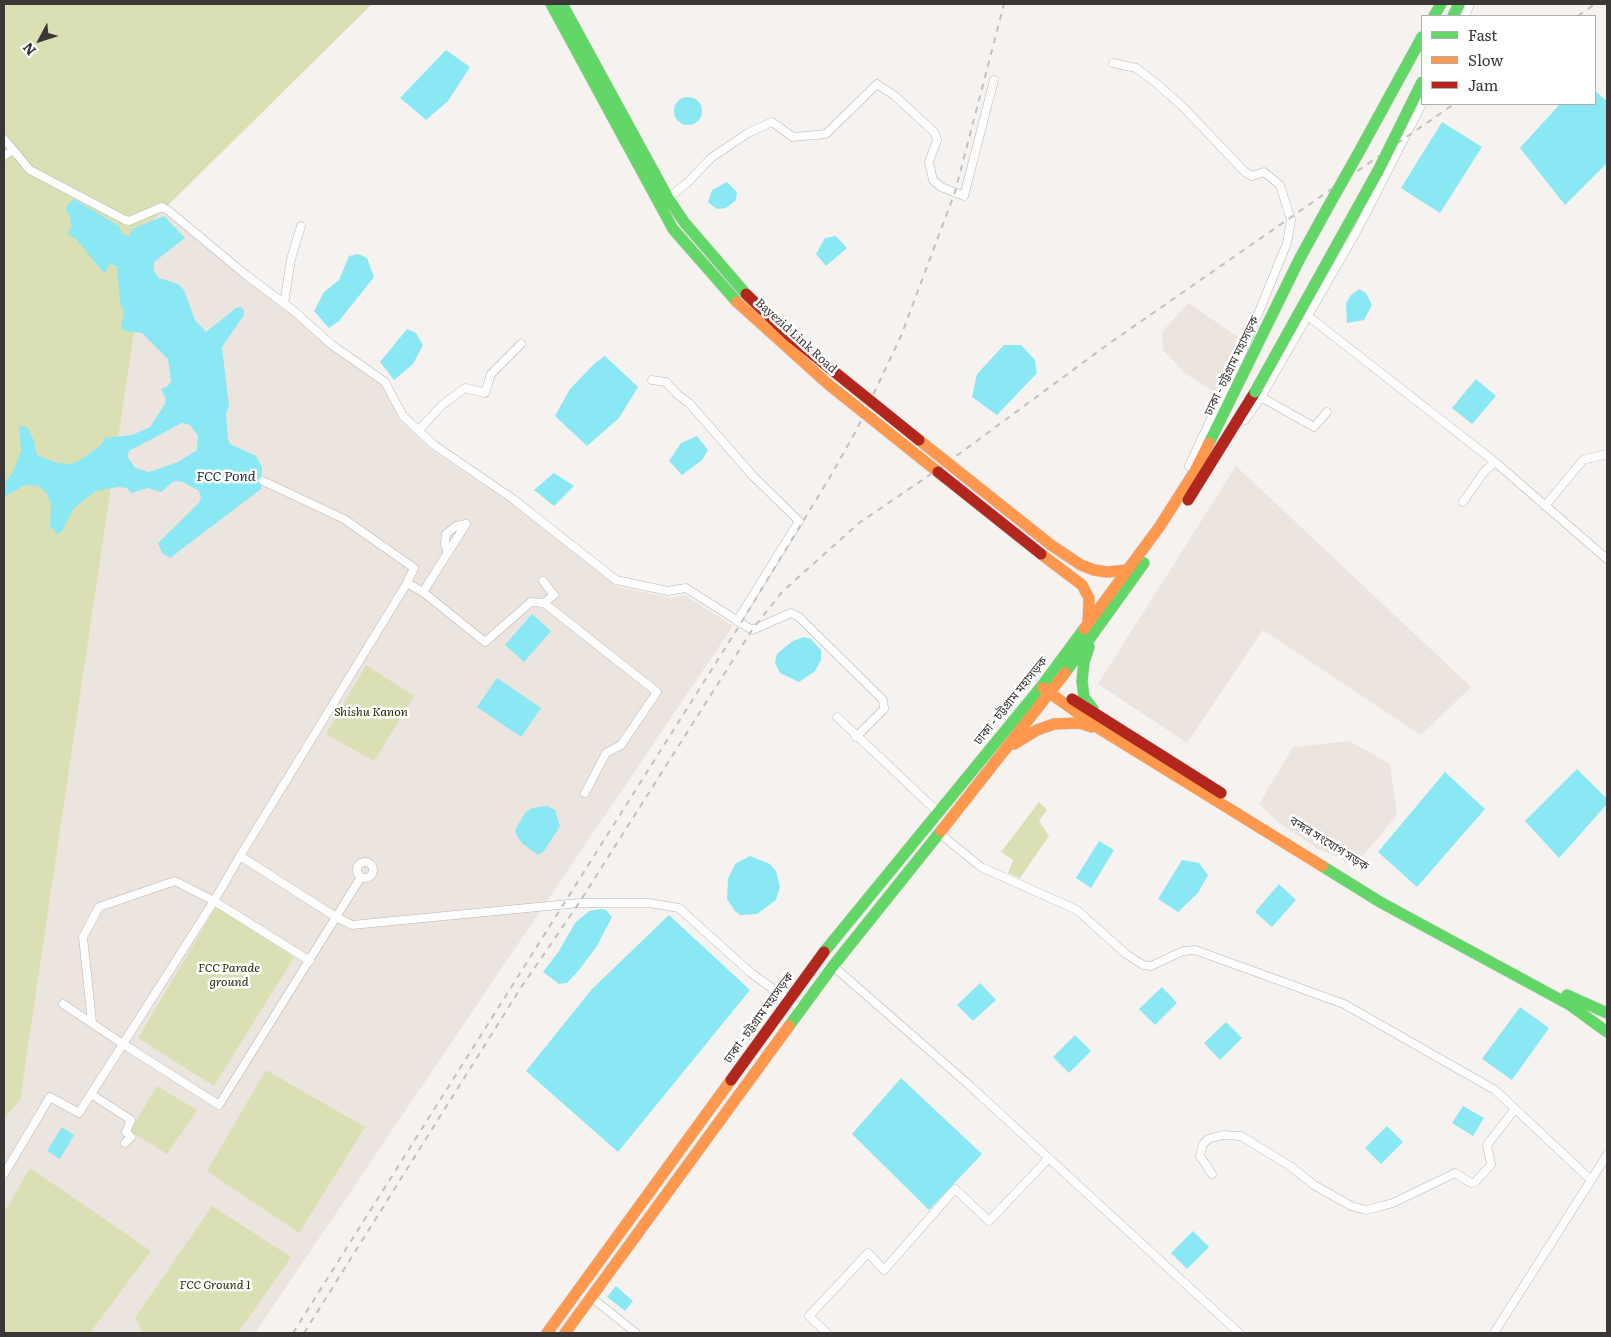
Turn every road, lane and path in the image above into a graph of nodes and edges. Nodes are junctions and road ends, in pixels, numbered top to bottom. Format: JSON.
{"nodes":[{"id":1,"x":551,"y":4,"type":"edge"},
{"id":2,"x":562,"y":4,"type":"edge"},
{"id":3,"x":1441,"y":4,"type":"edge"},
{"id":4,"x":1435,"y":15,"type":"edge"},
{"id":5,"x":1421,"y":39,"type":"edge"},
{"id":6,"x":1113,"y":63,"type":"dead end"},
{"id":7,"x":994,"y":80,"type":"dead end"},
{"id":8,"x":1421,"y":84,"type":"edge"},
{"id":9,"x":1421,"y":105,"type":"edge"},
{"id":10,"x":4,"y":139,"type":"edge"},
{"id":11,"x":13,"y":150,"type":"junction"},
{"id":12,"x":4,"y":156,"type":"edge"},
{"id":13,"x":668,"y":198,"type":"junction"},
{"id":14,"x":301,"y":226,"type":"dead end"},
{"id":15,"x":284,"y":304,"type":"junction"},
{"id":16,"x":1308,"y":316,"type":"junction"},
{"id":17,"x":521,"y":344,"type":"dead end"},
{"id":18,"x":652,"y":380,"type":"dead end"},
{"id":19,"x":1261,"y":397,"type":"junction"},
{"id":20,"x":1327,"y":412,"type":"dead end"},
{"id":21,"x":419,"y":430,"type":"junction"},
{"id":22,"x":1607,"y":454,"type":"edge"},
{"id":23,"x":1496,"y":462,"type":"junction"},
{"id":24,"x":1199,"y":474,"type":"junction"},
{"id":25,"x":263,"y":481,"type":"dead end"},
{"id":26,"x":1463,"y":502,"type":"dead end"},
{"id":27,"x":1186,"y":503,"type":"junction"},
{"id":28,"x":1546,"y":506,"type":"junction"},
{"id":29,"x":448,"y":553,"type":"dead end"},
{"id":30,"x":1607,"y":559,"type":"edge"},
{"id":31,"x":1128,"y":570,"type":"junction"},
{"id":32,"x":543,"y":581,"type":"dead end"},
{"id":33,"x":407,"y":583,"type":"junction"},
{"id":34,"x":423,"y":592,"type":"junction"},
{"id":35,"x":544,"y":603,"type":"junction"},
{"id":36,"x":737,"y":621,"type":"junction"},
{"id":37,"x":1088,"y":623,"type":"junction"},
{"id":38,"x":1093,"y":635,"type":"junction"},
{"id":39,"x":1048,"y":687,"type":"junction"},
{"id":40,"x":837,"y":717,"type":"dead end"},
{"id":41,"x":1102,"y":724,"type":"junction"},
{"id":42,"x":856,"y":737,"type":"junction"},
{"id":43,"x":1001,"y":752,"type":"junction"},
{"id":44,"x":585,"y":793,"type":"dead end"},
{"id":45,"x":939,"y":813,"type":"junction"},
{"id":46,"x":938,"y":832,"type":"junction"},
{"id":47,"x":240,"y":856,"type":"junction"},
{"id":48,"x":361,"y":877,"type":"dead end"},
{"id":49,"x":214,"y":901,"type":"junction"},
{"id":50,"x":336,"y":917,"type":"junction"},
{"id":51,"x":310,"y":961,"type":"junction"},
{"id":52,"x":833,"y":966,"type":"junction"},
{"id":53,"x":789,"y":1002,"type":"junction"},
{"id":54,"x":63,"y":1004,"type":"dead end"},
{"id":55,"x":802,"y":1010,"type":"junction"},
{"id":56,"x":1607,"y":1013,"type":"edge"},
{"id":57,"x":92,"y":1022,"type":"junction"},
{"id":58,"x":1607,"y":1032,"type":"edge"},
{"id":59,"x":123,"y":1044,"type":"junction"},
{"id":60,"x":91,"y":1094,"type":"junction"},
{"id":61,"x":1515,"y":1109,"type":"junction"},
{"id":62,"x":125,"y":1144,"type":"dead end"},
{"id":63,"x":1607,"y":1155,"type":"edge"},
{"id":64,"x":1048,"y":1159,"type":"junction"},
{"id":65,"x":4,"y":1174,"type":"edge"},
{"id":66,"x":1212,"y":1174,"type":"dead end"},
{"id":67,"x":1591,"y":1180,"type":"junction"},
{"id":68,"x":591,"y":1297,"type":"junction"},
{"id":69,"x":547,"y":1333,"type":"edge"},
{"id":70,"x":565,"y":1333,"type":"edge"},
{"id":71,"x":636,"y":1333,"type":"edge"},
{"id":72,"x":827,"y":1333,"type":"edge"},
{"id":73,"x":1239,"y":1333,"type":"edge"},
{"id":74,"x":1494,"y":1333,"type":"edge"}],
"edges":[{"from":1,"to":37,"type":"main road","name":"Bayezid Link Road","bridge":true},
{"from":2,"to":13,"type":"main road","name":"Bayezid Link Road"},
{"from":3,"to":4,"type":"main road"},
{"from":5,"to":24,"type":"main road","name":"ঢাকা - চট্টগ্রাম মহাসড়ক","bridge":true},
{"from":6,"to":24,"type":"street"},
{"from":7,"to":13,"type":"street"},
{"from":8,"to":24,"type":"main road","name":"ঢাকা - চট্টগ্রাম মহাসড়ক","bridge":true},
{"from":9,"to":16,"type":"street"},
{"from":10,"to":11,"type":"street"},
{"from":11,"to":12,"type":"street"},
{"from":11,"to":15,"type":"street"},
{"from":13,"to":31,"type":"main road","name":"Bayezid Link Road","bridge":true},
{"from":14,"to":15,"type":"street"},
{"from":15,"to":21,"type":"street"},
{"from":16,"to":19,"type":"street"},
{"from":16,"to":23,"type":"street"},
{"from":17,"to":21,"type":"street"},
{"from":18,"to":36,"type":"street"},
{"from":19,"to":20,"type":"street"},
{"from":19,"to":27,"type":"street"},
{"from":21,"to":36,"type":"street"},
{"from":22,"to":28,"type":"street"},
{"from":23,"to":26,"type":"street"},
{"from":23,"to":28,"type":"street"},
{"from":24,"to":27,"type":"main road","name":"ঢাকা - চট্টগ্রাম মহাসড়ক"},
{"from":24,"to":31,"type":"main road","name":"ঢাকা - চট্টগ্রাম মহাসড়ক"},
{"from":25,"to":33,"type":"street"},
{"from":27,"to":38,"type":"main road","name":"ঢাকা - চট্টগ্রাম মহাসড়ক"},
{"from":28,"to":30,"type":"street"},
{"from":29,"to":34,"type":"street"},
{"from":31,"to":37,"type":"main road","name":"ঢাকা - চট্টগ্রাম মহাসড়ক"},
{"from":32,"to":35,"type":"street"},
{"from":33,"to":34,"type":"street"},
{"from":33,"to":47,"type":"street"},
{"from":34,"to":35,"type":"street"},
{"from":35,"to":44,"type":"street"},
{"from":36,"to":42,"type":"street"},
{"from":37,"to":39,"type":"main road","name":"ঢাকা - চট্টগ্রাম মহাসড়ক"},
{"from":38,"to":39,"type":"main road","name":"ঢাকা - চট্টগ্রাম মহাসড়ক"},
{"from":38,"to":41,"type":"main road"},
{"from":39,"to":41,"type":"main road","name":"বন্দর সংযোগ সড়ক"},
{"from":39,"to":43,"type":"main road","name":"ঢাকা - চট্টগ্রাম মহাসড়ক"},
{"from":39,"to":45,"type":"main road","name":"ঢাকা - চট্টগ্রাম মহাসড়ক"},
{"from":40,"to":42,"type":"street"},
{"from":41,"to":43,"type":"main road"},
{"from":41,"to":56,"type":"main road","name":"বন্দর সংযোগ সড়ক"},
{"from":41,"to":58,"type":"main road","name":"বন্দর সংযোগ সড়ক"},
{"from":42,"to":45,"type":"street"},
{"from":43,"to":46,"type":"main road","name":"ঢাকা - চট্টগ্রাম মহাসড়ক"},
{"from":45,"to":53,"type":"main road","name":"ঢাকা - চট্টগ্রাম মহাসড়ক"},
{"from":46,"to":52,"type":"main road","name":"ঢাকা - চট্টগ্রাম মহাসড়ক"},
{"from":46,"to":61,"type":"street"},
{"from":47,"to":49,"type":"street"},
{"from":47,"to":50,"type":"street"},
{"from":48,"to":50,"type":"street"},
{"from":49,"to":51,"type":"street"},
{"from":49,"to":57,"type":"street"},
{"from":49,"to":59,"type":"street"},
{"from":50,"to":51,"type":"street"},
{"from":50,"to":53,"type":"street"},
{"from":51,"to":59,"type":"street"},
{"from":52,"to":55,"type":"main road","name":"ঢাকা - চট্টগ্রাম মহাসড়ক"},
{"from":52,"to":64,"type":"street"},
{"from":53,"to":55,"type":"street"},
{"from":53,"to":69,"type":"main road","name":"ঢাকা - চট্টগ্রাম মহাসড়ক"},
{"from":54,"to":57,"type":"street"},
{"from":55,"to":68,"type":"main road","name":"ঢাকা - চট্টগ্রাম মহাসড়ক"},
{"from":57,"to":59,"type":"street"},
{"from":59,"to":60,"type":"street"},
{"from":60,"to":62,"type":"street"},
{"from":60,"to":65,"type":"street"},
{"from":61,"to":66,"type":"street"},
{"from":61,"to":67,"type":"street"},
{"from":63,"to":67,"type":"street"},
{"from":64,"to":72,"type":"street"},
{"from":64,"to":73,"type":"street"},
{"from":67,"to":74,"type":"street"},
{"from":68,"to":70,"type":"main road","name":"ঢাকা - চট্টগ্রাম মহাসড়ক"},
{"from":68,"to":71,"type":"street"}]}
